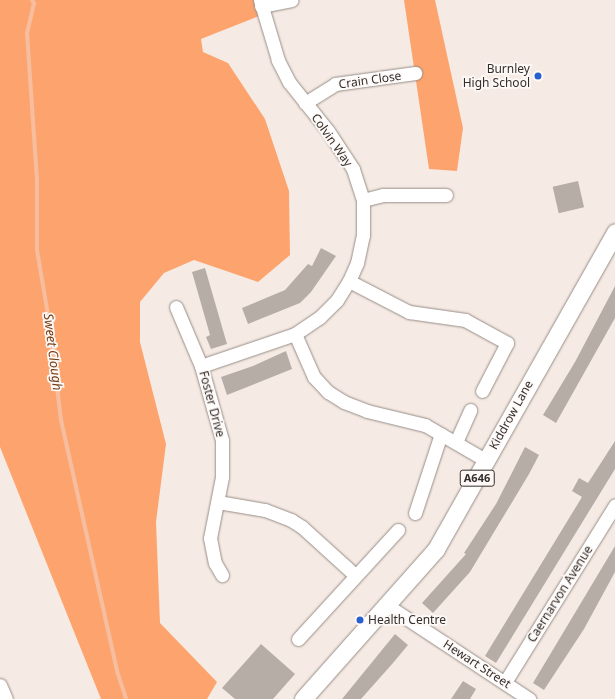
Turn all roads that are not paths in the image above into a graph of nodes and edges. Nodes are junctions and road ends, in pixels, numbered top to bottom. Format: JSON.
{"nodes":[{"id":1,"x":291,"y":0,"type":"edge"},
{"id":2,"x":260,"y":3,"type":"edge"},
{"id":3,"x":415,"y":73,"type":"dead end"},
{"id":4,"x":305,"y":103,"type":"junction"},
{"id":5,"x":446,"y":195,"type":"dead end"},
{"id":6,"x":363,"y":200,"type":"junction"},
{"id":7,"x":615,"y":232,"type":"edge"},
{"id":8,"x":349,"y":281,"type":"junction"},
{"id":9,"x":176,"y":307,"type":"dead end"},
{"id":10,"x":295,"y":334,"type":"junction"},
{"id":11,"x":201,"y":366,"type":"junction"},
{"id":12,"x":482,"y":391,"type":"dead end"},
{"id":13,"x":470,"y":410,"type":"dead end"},
{"id":14,"x":442,"y":434,"type":"junction"},
{"id":15,"x":456,"y":442,"type":"junction"},
{"id":16,"x":487,"y":461,"type":"junction"},
{"id":17,"x":218,"y":502,"type":"junction"},
{"id":18,"x":615,"y":505,"type":"edge"},
{"id":19,"x":415,"y":512,"type":"dead end"},
{"id":20,"x":398,"y":530,"type":"dead end"},
{"id":21,"x":355,"y":574,"type":"junction"},
{"id":22,"x":222,"y":575,"type":"dead end"},
{"id":23,"x":385,"y":604,"type":"junction"},
{"id":24,"x":298,"y":639,"type":"dead end"},
{"id":25,"x":504,"y":682,"type":"junction"},
{"id":26,"x":0,"y":685,"type":"edge"},
{"id":27,"x":6,"y":699,"type":"edge"},
{"id":28,"x":303,"y":699,"type":"edge"},
{"id":29,"x":529,"y":699,"type":"edge"}],
"edges":[{"from":1,"to":2,"type":"street"},
{"from":2,"to":4,"type":"street","name":"Colvin Way"},
{"from":3,"to":4,"type":"street","name":"Crain Close"},
{"from":4,"to":6,"type":"street","name":"Colvin Way"},
{"from":5,"to":6,"type":"street"},
{"from":6,"to":8,"type":"street","name":"Colvin Way"},
{"from":7,"to":16,"type":"main road","name":"Kiddrow Lane","number":"A646"},
{"from":8,"to":10,"type":"street","name":"Colvin Way"},
{"from":8,"to":12,"type":"street"},
{"from":9,"to":11,"type":"street","name":"Foster Drive"},
{"from":10,"to":11,"type":"street","name":"Colvin Way"},
{"from":10,"to":14,"type":"street"},
{"from":11,"to":17,"type":"street","name":"Foster Drive"},
{"from":13,"to":15,"type":"street"},
{"from":14,"to":15,"type":"street"},
{"from":14,"to":19,"type":"street"},
{"from":15,"to":16,"type":"street"},
{"from":16,"to":23,"type":"main road","name":"Kiddrow Lane","number":"A646"},
{"from":17,"to":21,"type":"street"},
{"from":17,"to":22,"type":"street","name":"Foster Drive"},
{"from":18,"to":25,"type":"street","name":"Caernarvon Avenue"},
{"from":20,"to":21,"type":"street"},
{"from":21,"to":24,"type":"street"},
{"from":23,"to":25,"type":"street","name":"Hewart Street"},
{"from":23,"to":28,"type":"main road","name":"Kiddrow Lane","number":"A646"},
{"from":25,"to":29,"type":"street","name":"Hewart Street"},
{"from":26,"to":27,"type":"street"}]}
